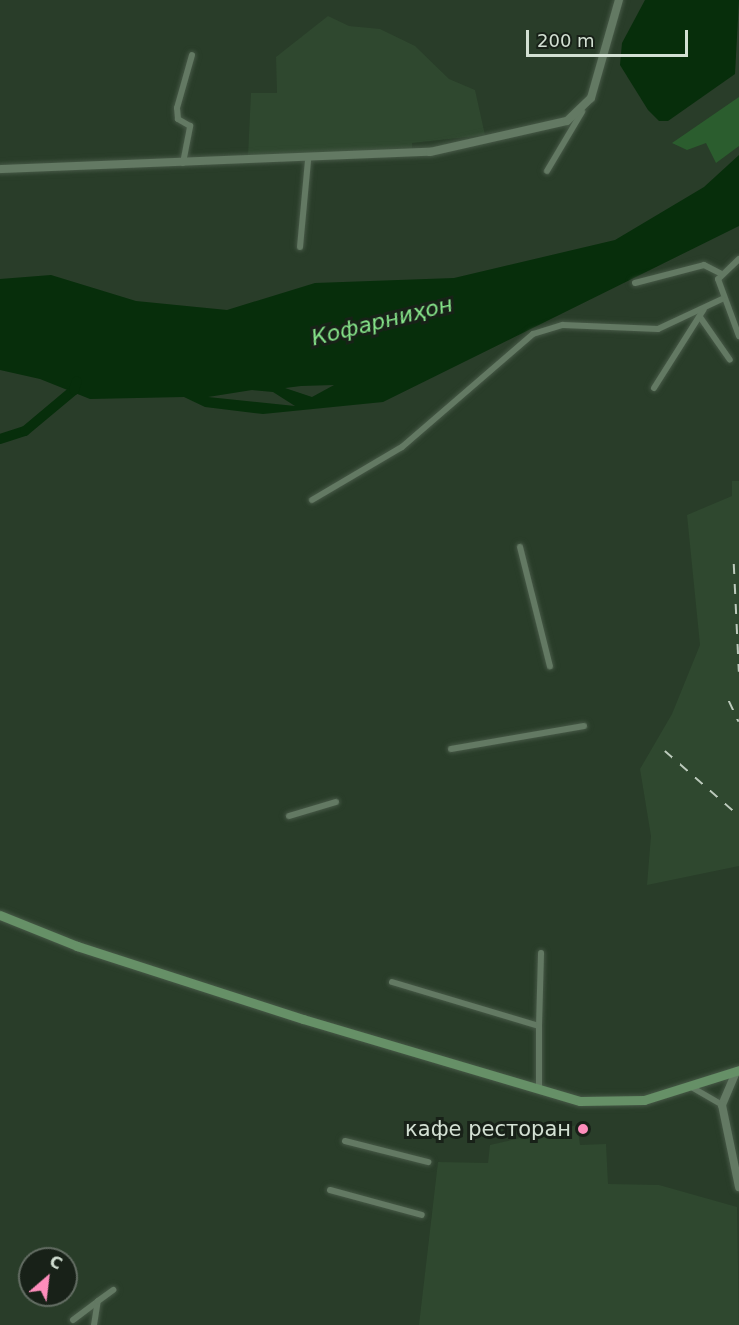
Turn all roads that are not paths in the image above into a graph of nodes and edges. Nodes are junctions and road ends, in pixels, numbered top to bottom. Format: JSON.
{"nodes":[{"id":1,"x":619,"y":0,"type":"edge"},
{"id":2,"x":192,"y":55,"type":"dead end"},
{"id":3,"x":582,"y":112,"type":"junction"},
{"id":4,"x":308,"y":160,"type":"junction"},
{"id":5,"x":183,"y":163,"type":"junction"},
{"id":6,"x":0,"y":169,"type":"edge"},
{"id":7,"x":547,"y":171,"type":"dead end"},
{"id":8,"x":300,"y":247,"type":"dead end"},
{"id":9,"x":739,"y":259,"type":"edge"},
{"id":10,"x":720,"y":273,"type":"junction"},
{"id":11,"x":635,"y":283,"type":"dead end"},
{"id":12,"x":722,"y":299,"type":"junction"},
{"id":13,"x":704,"y":309,"type":"junction"},
{"id":14,"x":700,"y":317,"type":"junction"},
{"id":15,"x":739,"y":336,"type":"edge"},
{"id":16,"x":730,"y":360,"type":"dead end"},
{"id":17,"x":654,"y":388,"type":"dead end"},
{"id":18,"x":312,"y":500,"type":"dead end"},
{"id":19,"x":520,"y":547,"type":"dead end"},
{"id":20,"x":550,"y":666,"type":"dead end"},
{"id":21,"x":584,"y":726,"type":"dead end"},
{"id":22,"x":451,"y":749,"type":"dead end"},
{"id":23,"x":336,"y":802,"type":"dead end"},
{"id":24,"x":289,"y":816,"type":"dead end"},
{"id":25,"x":0,"y":915,"type":"edge"},
{"id":26,"x":541,"y":952,"type":"dead end"},
{"id":27,"x":392,"y":982,"type":"dead end"},
{"id":28,"x":539,"y":1026,"type":"junction"},
{"id":29,"x":738,"y":1071,"type":"edge"},
{"id":30,"x":693,"y":1088,"type":"junction"},
{"id":31,"x":539,"y":1089,"type":"junction"},
{"id":32,"x":722,"y":1105,"type":"junction"},
{"id":33,"x":345,"y":1141,"type":"dead end"},
{"id":34,"x":428,"y":1162,"type":"dead end"},
{"id":35,"x":739,"y":1187,"type":"edge"},
{"id":36,"x":330,"y":1191,"type":"dead end"},
{"id":37,"x":422,"y":1215,"type":"dead end"},
{"id":38,"x":113,"y":1290,"type":"dead end"},
{"id":39,"x":98,"y":1300,"type":"junction"},
{"id":40,"x":73,"y":1320,"type":"dead end"},
{"id":41,"x":94,"y":1325,"type":"edge"}],
"edges":[{"from":1,"to":3,"type":"street"},
{"from":2,"to":5,"type":"street"},
{"from":3,"to":4,"type":"street"},
{"from":3,"to":7,"type":"street"},
{"from":4,"to":5,"type":"street"},
{"from":4,"to":8,"type":"street"},
{"from":5,"to":6,"type":"street"},
{"from":9,"to":10,"type":"street"},
{"from":10,"to":11,"type":"street"},
{"from":10,"to":12,"type":"street"},
{"from":12,"to":13,"type":"street"},
{"from":12,"to":15,"type":"street"},
{"from":13,"to":14,"type":"street"},
{"from":13,"to":18,"type":"street"},
{"from":14,"to":16,"type":"street"},
{"from":14,"to":17,"type":"street"},
{"from":19,"to":20,"type":"street"},
{"from":21,"to":22,"type":"street"},
{"from":23,"to":24,"type":"street"},
{"from":25,"to":31,"type":"main road"},
{"from":26,"to":28,"type":"street"},
{"from":27,"to":28,"type":"street"},
{"from":28,"to":31,"type":"street"},
{"from":29,"to":30,"type":"main road"},
{"from":29,"to":32,"type":"street"},
{"from":30,"to":31,"type":"main road"},
{"from":30,"to":32,"type":"street"},
{"from":32,"to":35,"type":"street"},
{"from":33,"to":34,"type":"street"},
{"from":36,"to":37,"type":"street"},
{"from":38,"to":39,"type":"street"},
{"from":39,"to":40,"type":"street"},
{"from":39,"to":41,"type":"street"}]}
